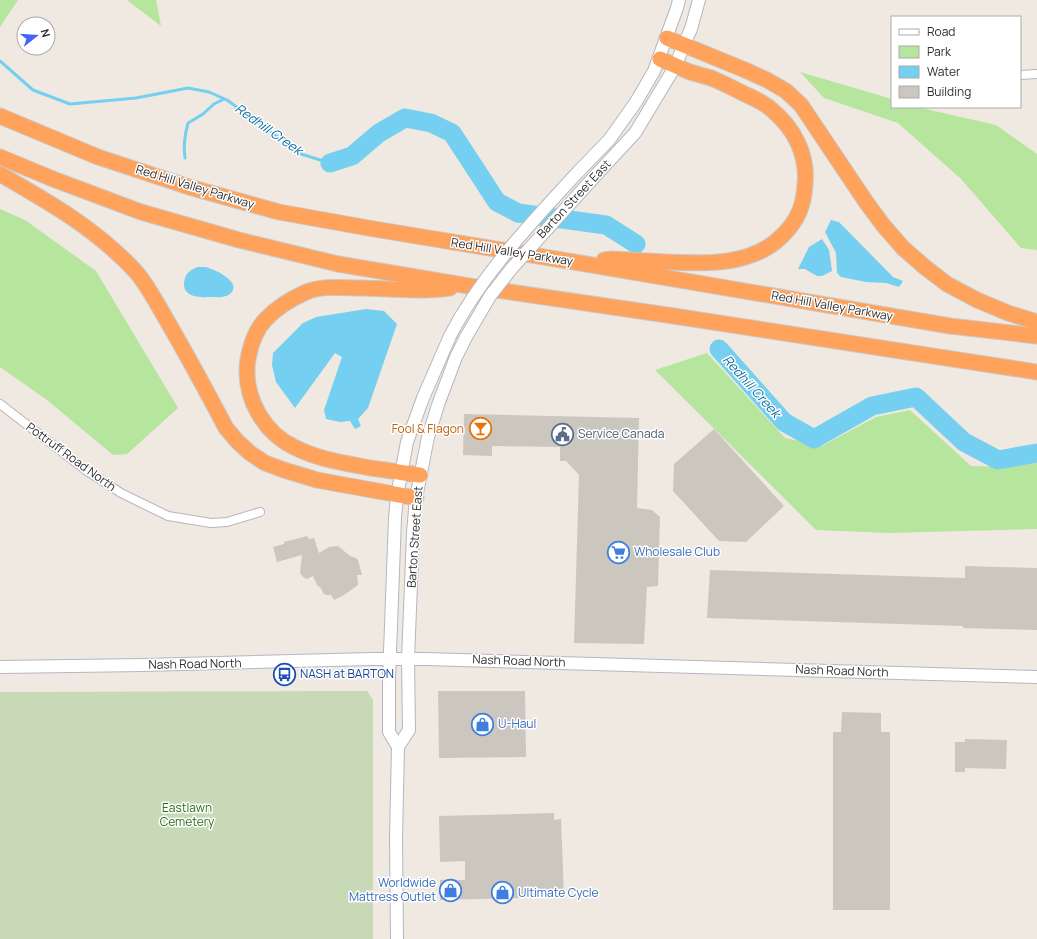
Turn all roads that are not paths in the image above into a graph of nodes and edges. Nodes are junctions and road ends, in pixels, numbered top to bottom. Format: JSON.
{"nodes":[{"id":1,"x":679,"y":0,"type":"edge"},
{"id":2,"x":699,"y":0,"type":"edge"},
{"id":3,"x":667,"y":38,"type":"junction"},
{"id":4,"x":684,"y":44,"type":"junction"},
{"id":5,"x":660,"y":59,"type":"junction"},
{"id":6,"x":676,"y":65,"type":"junction"},
{"id":7,"x":1037,"y":74,"type":"edge"},
{"id":8,"x":1021,"y":75,"type":"edge"},
{"id":9,"x":0,"y":116,"type":"edge"},
{"id":10,"x":0,"y":157,"type":"edge"},
{"id":11,"x":0,"y":174,"type":"edge"},
{"id":12,"x":580,"y":263,"type":"junction"},
{"id":13,"x":469,"y":286,"type":"junction"},
{"id":14,"x":1037,"y":322,"type":"edge"},
{"id":15,"x":1037,"y":336,"type":"edge"},
{"id":16,"x":1037,"y":372,"type":"edge"},
{"id":17,"x":0,"y":404,"type":"edge"},
{"id":18,"x":401,"y":473,"type":"junction"},
{"id":19,"x":420,"y":475,"type":"junction"},
{"id":20,"x":397,"y":496,"type":"junction"},
{"id":21,"x":416,"y":498,"type":"junction"},
{"id":22,"x":260,"y":512,"type":"dead end"},
{"id":23,"x":390,"y":659,"type":"junction"},
{"id":24,"x":408,"y":659,"type":"junction"},
{"id":25,"x":0,"y":667,"type":"edge"},
{"id":26,"x":1037,"y":676,"type":"edge"},
{"id":27,"x":398,"y":747,"type":"junction"},
{"id":28,"x":397,"y":939,"type":"edge"}],
"edges":[{"from":1,"to":3,"type":"main road","name":"Barton Street East"},
{"from":2,"to":4,"type":"main road","name":"Barton Street East"},
{"from":3,"to":4,"type":"highway"},
{"from":3,"to":5,"type":"main road","name":"Barton Street East"},
{"from":4,"to":6,"type":"main road","name":"Barton Street East"},
{"from":4,"to":14,"type":"highway"},
{"from":5,"to":6,"type":"highway"},
{"from":5,"to":18,"type":"main road","name":"Barton Street East","bridge":true},
{"from":6,"to":12,"type":"highway"},
{"from":6,"to":19,"type":"main road","name":"Barton Street East","bridge":true},
{"from":7,"to":8,"type":"street"},
{"from":9,"to":12,"type":"highway","name":"Red Hill Valley Parkway"},
{"from":10,"to":13,"type":"highway"},
{"from":11,"to":20,"type":"highway"},
{"from":12,"to":15,"type":"highway","name":"Red Hill Valley Parkway"},
{"from":13,"to":16,"type":"highway"},
{"from":13,"to":18,"type":"highway"},
{"from":17,"to":22,"type":"street","name":"Pottruff Road North"},
{"from":18,"to":19,"type":"highway"},
{"from":18,"to":20,"type":"main road","name":"Barton Street East"},
{"from":19,"to":21,"type":"main road","name":"Barton Street East"},
{"from":20,"to":21,"type":"highway"},
{"from":20,"to":23,"type":"main road","name":"Barton Street East"},
{"from":21,"to":24,"type":"main road","name":"Barton Street East"},
{"from":23,"to":24,"type":"main road","name":"Nash Road North"},
{"from":23,"to":25,"type":"main road","name":"Nash Road North"},
{"from":23,"to":27,"type":"main road","name":"Barton Street East"},
{"from":24,"to":26,"type":"main road","name":"Nash Road North"},
{"from":24,"to":27,"type":"main road","name":"Barton Street East"},
{"from":27,"to":28,"type":"main road","name":"Barton Street East"}]}
